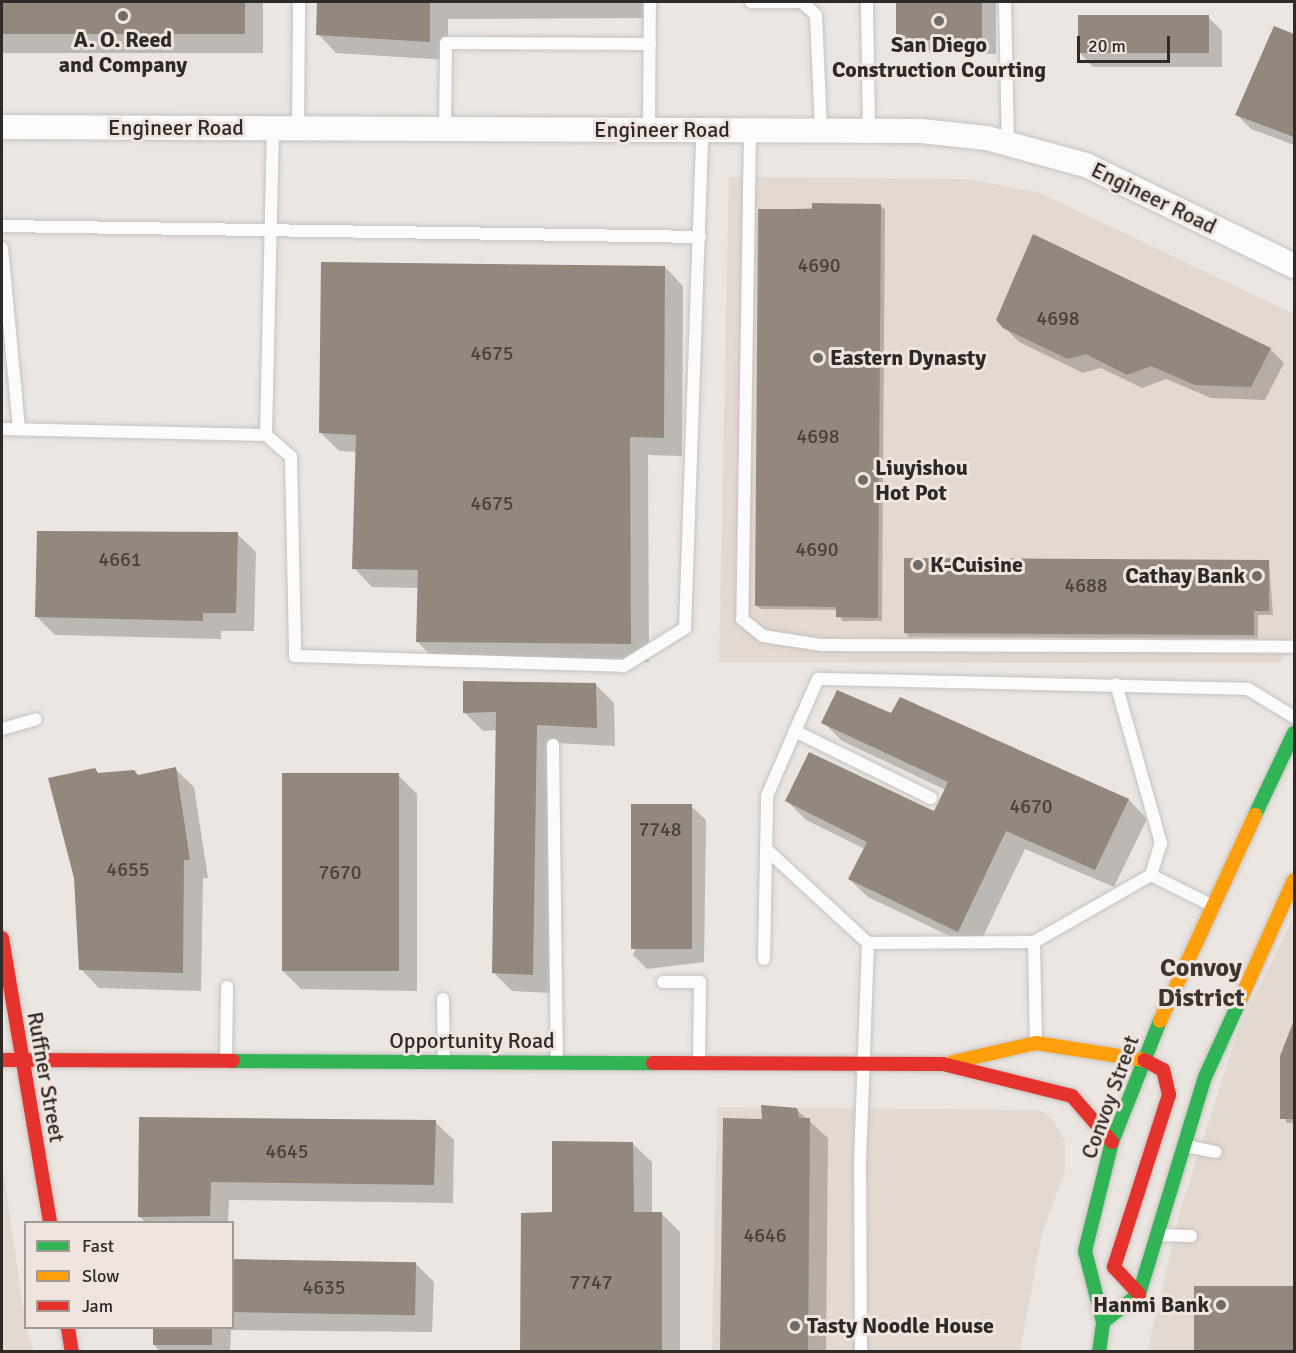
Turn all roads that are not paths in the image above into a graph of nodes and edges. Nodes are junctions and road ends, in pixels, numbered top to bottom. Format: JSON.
{"nodes":[{"id":1,"x":298,"y":2,"type":"edge"},
{"id":2,"x":650,"y":2,"type":"edge"},
{"id":3,"x":751,"y":2,"type":"edge"},
{"id":4,"x":867,"y":2,"type":"edge"},
{"id":5,"x":1005,"y":2,"type":"edge"},
{"id":6,"x":650,"y":44,"type":"junction"},
{"id":7,"x":2,"y":127,"type":"edge"},
{"id":8,"x":273,"y":128,"type":"junction"},
{"id":9,"x":298,"y":128,"type":"junction"},
{"id":10,"x":445,"y":129,"type":"junction"},
{"id":11,"x":649,"y":130,"type":"junction"},
{"id":12,"x":702,"y":130,"type":"junction"},
{"id":13,"x":750,"y":130,"type":"junction"},
{"id":14,"x":821,"y":130,"type":"junction"},
{"id":15,"x":869,"y":130,"type":"junction"},
{"id":16,"x":1008,"y":144,"type":"junction"},
{"id":17,"x":2,"y":226,"type":"edge"},
{"id":18,"x":268,"y":231,"type":"junction"},
{"id":19,"x":700,"y":237,"type":"junction"},
{"id":20,"x":2,"y":248,"type":"edge"},
{"id":21,"x":1294,"y":266,"type":"edge"},
{"id":22,"x":19,"y":427,"type":"junction"},
{"id":23,"x":2,"y":429,"type":"edge"},
{"id":24,"x":266,"y":435,"type":"junction"},
{"id":25,"x":1294,"y":647,"type":"edge"},
{"id":26,"x":1116,"y":684,"type":"junction"},
{"id":27,"x":1294,"y":717,"type":"edge"},
{"id":28,"x":36,"y":719,"type":"dead end"},
{"id":29,"x":2,"y":729,"type":"edge"},
{"id":30,"x":795,"y":732,"type":"junction"},
{"id":31,"x":1294,"y":733,"type":"edge"},
{"id":32,"x":553,"y":745,"type":"dead end"},
{"id":33,"x":931,"y":798,"type":"dead end"},
{"id":34,"x":765,"y":849,"type":"junction"},
{"id":35,"x":1151,"y":875,"type":"junction"},
{"id":36,"x":1294,"y":880,"type":"edge"},
{"id":37,"x":1212,"y":906,"type":"junction"},
{"id":38,"x":2,"y":938,"type":"edge"},
{"id":39,"x":1034,"y":942,"type":"junction"},
{"id":40,"x":868,"y":943,"type":"junction"},
{"id":41,"x":764,"y":959,"type":"dead end"},
{"id":42,"x":663,"y":982,"type":"dead end"},
{"id":43,"x":227,"y":987,"type":"dead end"},
{"id":44,"x":443,"y":999,"type":"dead end"},
{"id":45,"x":1036,"y":1043,"type":"junction"},
{"id":46,"x":2,"y":1060,"type":"edge"},
{"id":47,"x":22,"y":1060,"type":"junction"},
{"id":48,"x":1144,"y":1060,"type":"junction"},
{"id":49,"x":226,"y":1061,"type":"junction"},
{"id":50,"x":444,"y":1062,"type":"junction"},
{"id":51,"x":557,"y":1062,"type":"junction"},
{"id":52,"x":699,"y":1063,"type":"junction"},
{"id":53,"x":867,"y":1063,"type":"junction"},
{"id":54,"x":943,"y":1064,"type":"junction"},
{"id":55,"x":1112,"y":1142,"type":"junction"},
{"id":56,"x":1182,"y":1144,"type":"junction"},
{"id":57,"x":1215,"y":1152,"type":"dead end"},
{"id":58,"x":50,"y":1221,"type":"edge"},
{"id":59,"x":1154,"y":1235,"type":"junction"},
{"id":60,"x":1191,"y":1236,"type":"dead end"},
{"id":61,"x":1139,"y":1294,"type":"junction"},
{"id":62,"x":1103,"y":1322,"type":"junction"},
{"id":63,"x":68,"y":1329,"type":"edge"},
{"id":64,"x":72,"y":1352,"type":"edge"},
{"id":65,"x":861,"y":1352,"type":"edge"},
{"id":66,"x":1099,"y":1352,"type":"edge"}],
"edges":[{"from":1,"to":9,"type":"lane"},
{"from":2,"to":6,"type":"lane"},
{"from":3,"to":14,"type":"lane"},
{"from":4,"to":15,"type":"lane"},
{"from":5,"to":16,"type":"lane"},
{"from":6,"to":10,"type":"lane"},
{"from":6,"to":11,"type":"lane"},
{"from":7,"to":8,"type":"street","name":"Engineer Road"},
{"from":8,"to":9,"type":"street","name":"Engineer Road"},
{"from":8,"to":18,"type":"lane"},
{"from":9,"to":10,"type":"street","name":"Engineer Road"},
{"from":10,"to":11,"type":"street","name":"Engineer Road"},
{"from":11,"to":12,"type":"street","name":"Engineer Road"},
{"from":12,"to":13,"type":"street","name":"Engineer Road"},
{"from":12,"to":19,"type":"lane"},
{"from":13,"to":14,"type":"street","name":"Engineer Road"},
{"from":13,"to":25,"type":"lane"},
{"from":14,"to":15,"type":"street","name":"Engineer Road"},
{"from":15,"to":16,"type":"street","name":"Engineer Road"},
{"from":16,"to":21,"type":"street","name":"Engineer Road"},
{"from":17,"to":18,"type":"lane"},
{"from":18,"to":19,"type":"lane"},
{"from":18,"to":24,"type":"lane"},
{"from":19,"to":24,"type":"lane"},
{"from":20,"to":22,"type":"lane"},
{"from":22,"to":23,"type":"lane"},
{"from":22,"to":24,"type":"lane"},
{"from":26,"to":27,"type":"lane"},
{"from":26,"to":30,"type":"lane"},
{"from":26,"to":35,"type":"lane"},
{"from":28,"to":29,"type":"lane"},
{"from":30,"to":33,"type":"lane"},
{"from":30,"to":34,"type":"lane"},
{"from":31,"to":37,"type":"street","name":"Convoy Street"},
{"from":32,"to":51,"type":"lane"},
{"from":34,"to":40,"type":"lane"},
{"from":34,"to":41,"type":"lane"},
{"from":35,"to":37,"type":"lane"},
{"from":35,"to":39,"type":"lane"},
{"from":36,"to":56,"type":"street"},
{"from":37,"to":48,"type":"street","name":"Convoy Street"},
{"from":38,"to":47,"type":"street","name":"Ruffner Street"},
{"from":39,"to":40,"type":"lane"},
{"from":39,"to":45,"type":"lane"},
{"from":40,"to":53,"type":"lane"},
{"from":42,"to":52,"type":"lane"},
{"from":43,"to":49,"type":"lane"},
{"from":44,"to":50,"type":"lane"},
{"from":45,"to":48,"type":"street"},
{"from":45,"to":54,"type":"street"},
{"from":46,"to":47,"type":"street","name":"Opportunity Road"},
{"from":47,"to":49,"type":"street","name":"Opportunity Road"},
{"from":47,"to":58,"type":"street","name":"Ruffner Street"},
{"from":48,"to":55,"type":"street","name":"Convoy Street"},
{"from":48,"to":61,"type":"street"},
{"from":49,"to":50,"type":"street","name":"Opportunity Road"},
{"from":50,"to":51,"type":"street","name":"Opportunity Road"},
{"from":51,"to":52,"type":"street","name":"Opportunity Road"},
{"from":52,"to":53,"type":"street","name":"Opportunity Road"},
{"from":53,"to":54,"type":"street","name":"Opportunity Road"},
{"from":53,"to":65,"type":"lane"},
{"from":54,"to":55,"type":"street"},
{"from":55,"to":62,"type":"street","name":"Convoy Street"},
{"from":56,"to":57,"type":"lane"},
{"from":56,"to":59,"type":"street"},
{"from":59,"to":60,"type":"lane"},
{"from":59,"to":61,"type":"street"},
{"from":61,"to":62,"type":"street"},
{"from":62,"to":66,"type":"street","name":"Convoy Street"},
{"from":63,"to":64,"type":"street"}]}
